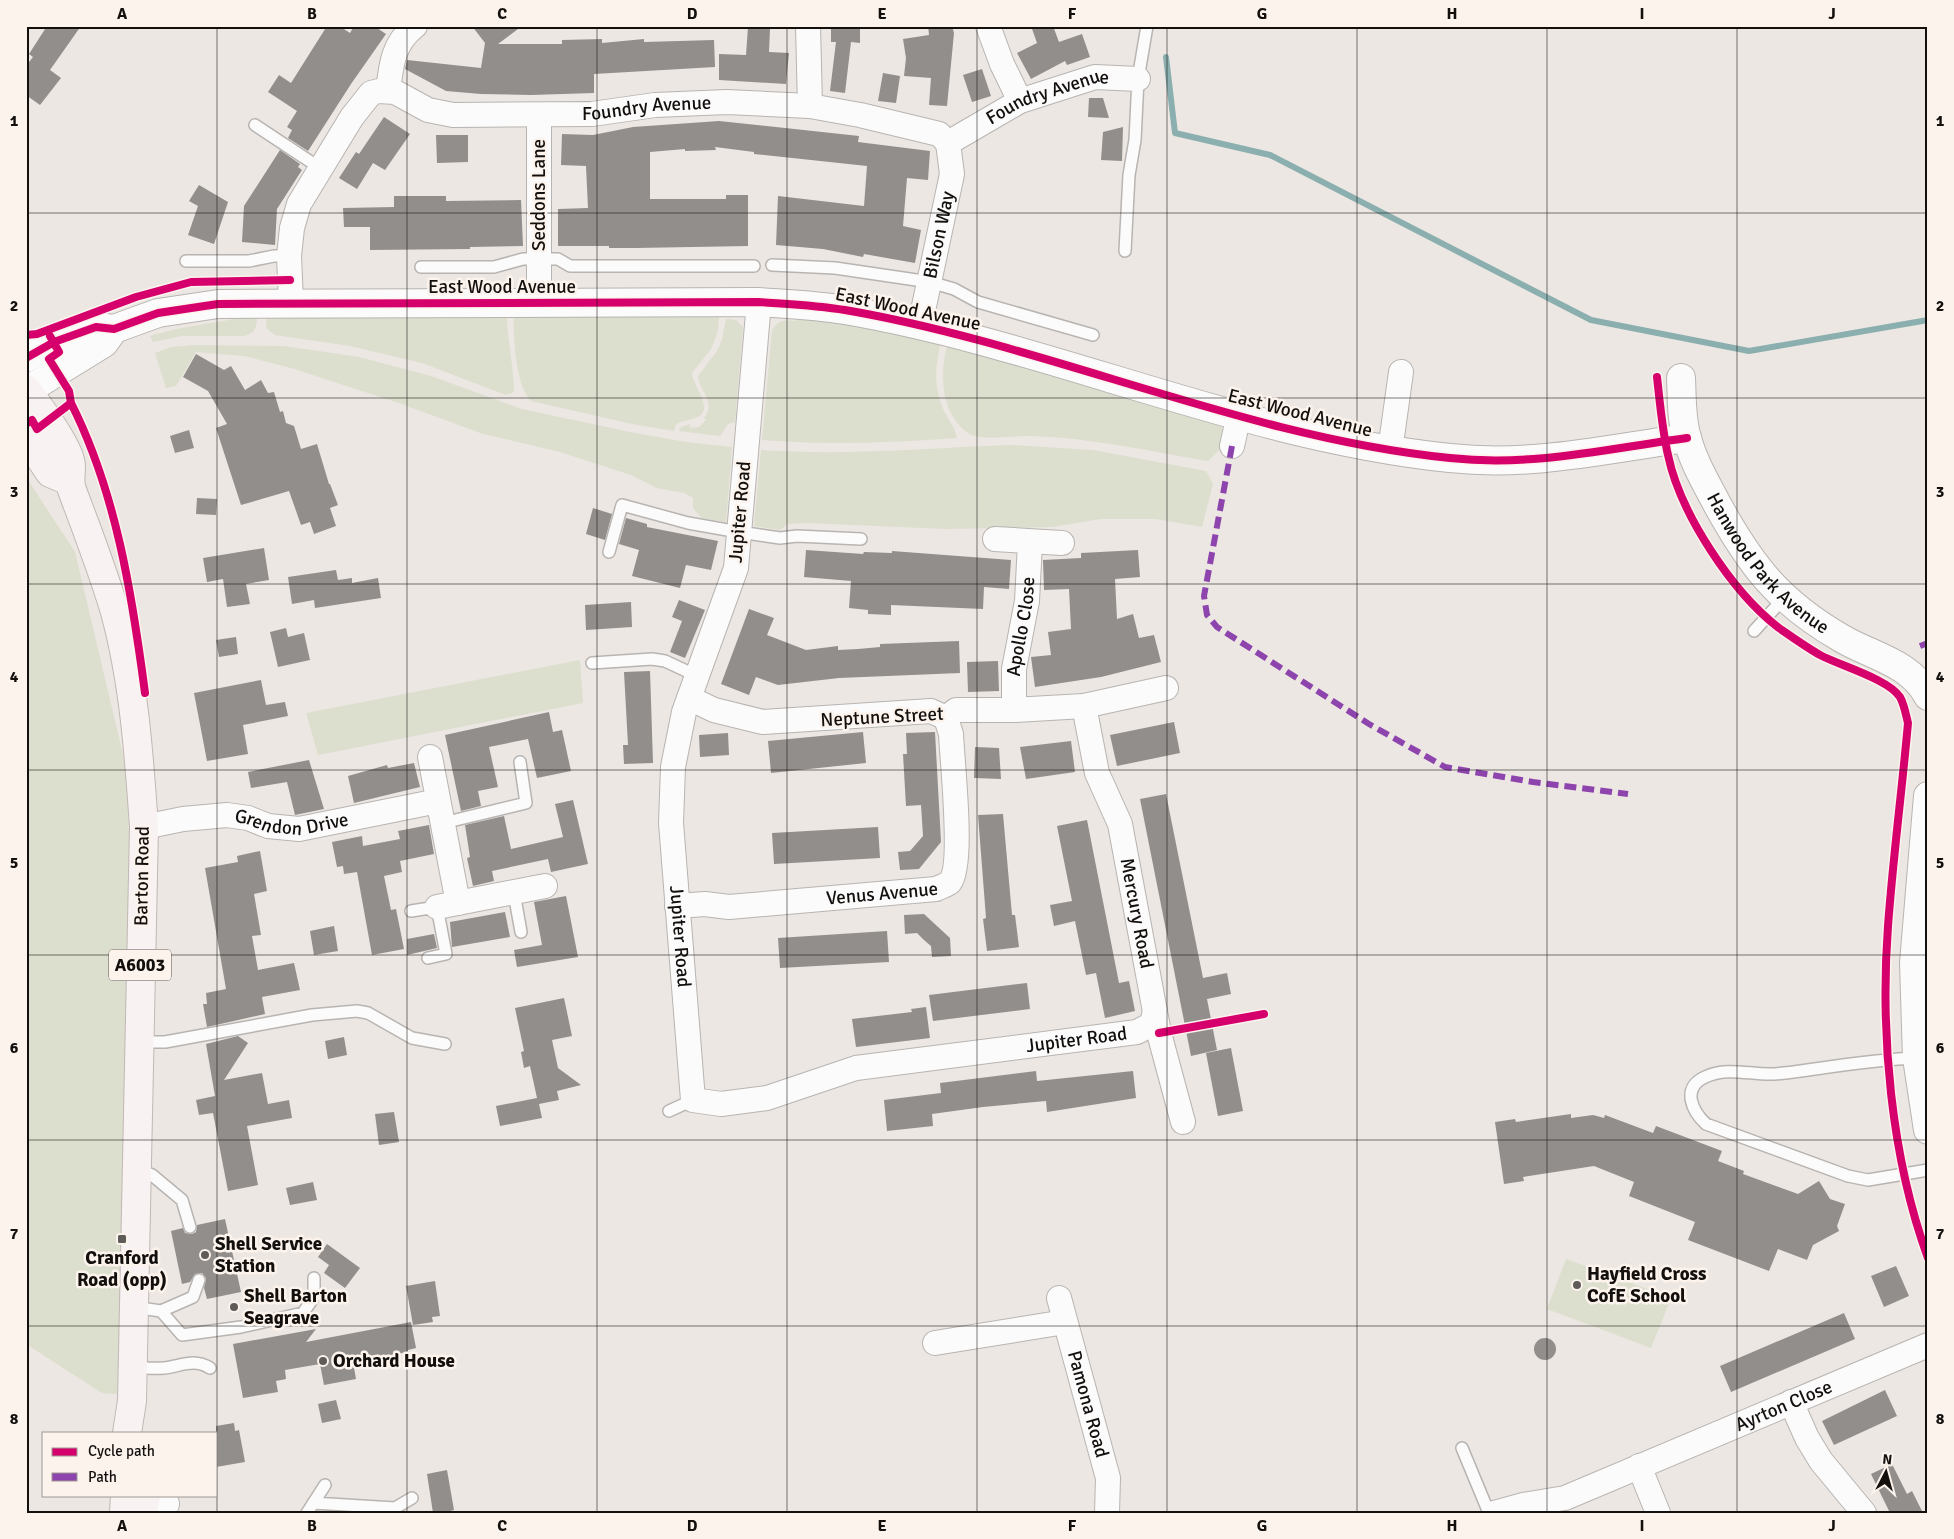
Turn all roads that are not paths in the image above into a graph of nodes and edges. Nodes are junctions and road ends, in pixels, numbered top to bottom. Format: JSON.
{"nodes":[{"id":1,"x":415,"y":26,"type":"edge"},
{"id":2,"x":808,"y":26,"type":"edge"},
{"id":3,"x":988,"y":26,"type":"edge"},
{"id":4,"x":1147,"y":26,"type":"edge"},
{"id":5,"x":1138,"y":79,"type":"junction"},
{"id":6,"x":388,"y":91,"type":"junction"},
{"id":7,"x":1020,"y":101,"type":"junction"},
{"id":8,"x":810,"y":106,"type":"junction"},
{"id":9,"x":539,"y":116,"type":"junction"},
{"id":10,"x":255,"y":125,"type":"dead end"},
{"id":11,"x":948,"y":143,"type":"junction"},
{"id":12,"x":320,"y":168,"type":"junction"},
{"id":13,"x":1125,"y":251,"type":"dead end"},
{"id":14,"x":290,"y":256,"type":"junction"},
{"id":15,"x":539,"y":259,"type":"junction"},
{"id":16,"x":186,"y":261,"type":"dead end"},
{"id":17,"x":772,"y":264,"type":"dead end"},
{"id":18,"x":754,"y":266,"type":"dead end"},
{"id":19,"x":421,"y":267,"type":"dead end"},
{"id":20,"x":930,"y":282,"type":"junction"},
{"id":21,"x":759,"y":302,"type":"junction"},
{"id":22,"x":291,"y":303,"type":"junction"},
{"id":23,"x":539,"y":304,"type":"junction"},
{"id":24,"x":920,"y":325,"type":"junction"},
{"id":25,"x":114,"y":329,"type":"junction"},
{"id":26,"x":1093,"y":335,"type":"dead end"},
{"id":27,"x":26,"y":358,"type":"edge"},
{"id":28,"x":1400,"y":372,"type":"dead end"},
{"id":29,"x":1681,"y":378,"type":"dead end"},
{"id":30,"x":27,"y":390,"type":"edge"},
{"id":31,"x":1239,"y":415,"type":"junction"},
{"id":32,"x":26,"y":437,"type":"edge"},
{"id":33,"x":1686,"y":438,"type":"junction"},
{"id":34,"x":1232,"y":446,"type":"dead end"},
{"id":35,"x":1390,"y":451,"type":"junction"},
{"id":36,"x":68,"y":481,"type":"junction"},
{"id":37,"x":739,"y":532,"type":"junction"},
{"id":38,"x":861,"y":539,"type":"dead end"},
{"id":39,"x":996,"y":540,"type":"dead end"},
{"id":40,"x":1030,"y":543,"type":"junction"},
{"id":41,"x":1062,"y":544,"type":"dead end"},
{"id":42,"x":609,"y":552,"type":"dead end"},
{"id":43,"x":1784,"y":598,"type":"junction"},
{"id":44,"x":1754,"y":631,"type":"dead end"},
{"id":45,"x":592,"y":663,"type":"dead end"},
{"id":46,"x":698,"y":676,"type":"junction"},
{"id":47,"x":1166,"y":688,"type":"dead end"},
{"id":48,"x":1928,"y":696,"type":"edge"},
{"id":49,"x":689,"y":698,"type":"junction"},
{"id":50,"x":1084,"y":706,"type":"junction"},
{"id":51,"x":1014,"y":710,"type":"junction"},
{"id":52,"x":946,"y":718,"type":"junction"},
{"id":53,"x":430,"y":757,"type":"dead end"},
{"id":54,"x":520,"y":762,"type":"dead end"},
{"id":55,"x":1928,"y":796,"type":"edge"},
{"id":56,"x":441,"y":812,"type":"junction"},
{"id":57,"x":144,"y":827,"type":"junction"},
{"id":58,"x":545,"y":886,"type":"dead end"},
{"id":59,"x":514,"y":893,"type":"junction"},
{"id":60,"x":447,"y":905,"type":"junction"},
{"id":61,"x":677,"y":906,"type":"junction"},
{"id":62,"x":411,"y":911,"type":"dead end"},
{"id":63,"x":521,"y":932,"type":"dead end"},
{"id":64,"x":428,"y":958,"type":"dead end"},
{"id":65,"x":1155,"y":1012,"type":"junction"},
{"id":66,"x":139,"y":1042,"type":"junction"},
{"id":67,"x":445,"y":1044,"type":"dead end"},
{"id":68,"x":1918,"y":1058,"type":"junction"},
{"id":69,"x":693,"y":1100,"type":"junction"},
{"id":70,"x":669,"y":1111,"type":"dead end"},
{"id":71,"x":1183,"y":1122,"type":"dead end"},
{"id":72,"x":1928,"y":1130,"type":"edge"},
{"id":73,"x":136,"y":1168,"type":"junction"},
{"id":74,"x":1928,"y":1170,"type":"edge"},
{"id":75,"x":190,"y":1227,"type":"dead end"},
{"id":76,"x":314,"y":1278,"type":"dead end"},
{"id":77,"x":199,"y":1280,"type":"dead end"},
{"id":78,"x":1059,"y":1298,"type":"dead end"},
{"id":79,"x":133,"y":1307,"type":"junction"},
{"id":80,"x":161,"y":1311,"type":"junction"},
{"id":81,"x":1066,"y":1322,"type":"junction"},
{"id":82,"x":935,"y":1343,"type":"dead end"},
{"id":83,"x":1928,"y":1345,"type":"edge"},
{"id":84,"x":132,"y":1367,"type":"junction"},
{"id":85,"x":210,"y":1368,"type":"dead end"},
{"id":86,"x":132,"y":1401,"type":"junction"},
{"id":87,"x":1791,"y":1402,"type":"junction"},
{"id":88,"x":127,"y":1432,"type":"edge"},
{"id":89,"x":144,"y":1432,"type":"edge"},
{"id":90,"x":1462,"y":1448,"type":"dead end"},
{"id":91,"x":1640,"y":1466,"type":"junction"},
{"id":92,"x":325,"y":1484,"type":"dead end"},
{"id":93,"x":412,"y":1498,"type":"dead end"},
{"id":94,"x":310,"y":1508,"type":"edge"},
{"id":95,"x":1107,"y":1513,"type":"edge"},
{"id":96,"x":1489,"y":1513,"type":"edge"},
{"id":97,"x":1494,"y":1513,"type":"edge"},
{"id":98,"x":1658,"y":1513,"type":"edge"},
{"id":99,"x":1864,"y":1513,"type":"edge"}],
"edges":[{"from":1,"to":6,"type":"street"},
{"from":2,"to":8,"type":"street"},
{"from":3,"to":7,"type":"street"},
{"from":4,"to":5,"type":"lane"},
{"from":5,"to":7,"type":"street","name":"Foundry Avenue"},
{"from":5,"to":13,"type":"lane"},
{"from":6,"to":9,"type":"street","name":"Foundry Avenue"},
{"from":6,"to":12,"type":"street"},
{"from":7,"to":11,"type":"street","name":"Foundry Avenue"},
{"from":8,"to":9,"type":"street","name":"Foundry Avenue"},
{"from":8,"to":11,"type":"street","name":"Foundry Avenue"},
{"from":9,"to":15,"type":"street","name":"Seddons Lane"},
{"from":10,"to":12,"type":"lane"},
{"from":11,"to":20,"type":"street","name":"Bilson Way"},
{"from":12,"to":14,"type":"street"},
{"from":14,"to":16,"type":"lane"},
{"from":14,"to":22,"type":"street"},
{"from":15,"to":18,"type":"lane"},
{"from":15,"to":19,"type":"lane"},
{"from":15,"to":23,"type":"street","name":"Seddons Lane"},
{"from":17,"to":20,"type":"lane"},
{"from":20,"to":24,"type":"street","name":"Bilson Way"},
{"from":20,"to":26,"type":"lane"},
{"from":21,"to":23,"type":"street","name":"East Wood Avenue"},
{"from":21,"to":24,"type":"street","name":"East Wood Avenue"},
{"from":21,"to":37,"type":"street","name":"Jupiter Road"},
{"from":22,"to":23,"type":"street","name":"East Wood Avenue"},
{"from":22,"to":25,"type":"street","name":"East Wood Avenue"},
{"from":24,"to":31,"type":"street","name":"East Wood Avenue"},
{"from":25,"to":27,"type":"street","name":"East Wood Avenue"},
{"from":25,"to":30,"type":"street","name":"East Wood Avenue"},
{"from":28,"to":35,"type":"street"},
{"from":29,"to":33,"type":"street","name":"Hanwood Park Avenue"},
{"from":30,"to":36,"type":"main road","name":"Barton Road"},
{"from":31,"to":34,"type":"street"},
{"from":31,"to":35,"type":"street","name":"East Wood Avenue"},
{"from":32,"to":36,"type":"main road"},
{"from":33,"to":35,"type":"street","name":"East Wood Avenue"},
{"from":33,"to":43,"type":"street","name":"Hanwood Park Avenue"},
{"from":36,"to":57,"type":"main road","name":"Barton Road","number":"A6003"},
{"from":37,"to":38,"type":"lane"},
{"from":37,"to":42,"type":"lane"},
{"from":37,"to":46,"type":"street","name":"Jupiter Road"},
{"from":39,"to":40,"type":"street"},
{"from":40,"to":41,"type":"street"},
{"from":40,"to":51,"type":"street","name":"Apollo Close"},
{"from":43,"to":44,"type":"lane"},
{"from":43,"to":48,"type":"street","name":"Hanwood Park Avenue"},
{"from":45,"to":46,"type":"lane"},
{"from":46,"to":49,"type":"street","name":"Jupiter Road"},
{"from":47,"to":50,"type":"street","name":"Neptune Street"},
{"from":49,"to":52,"type":"street","name":"Neptune Street"},
{"from":49,"to":61,"type":"street","name":"Jupiter Road"},
{"from":50,"to":51,"type":"street","name":"Neptune Street"},
{"from":50,"to":65,"type":"street","name":"Mercury Road"},
{"from":51,"to":52,"type":"street","name":"Neptune Street"},
{"from":52,"to":61,"type":"street","name":"Venus Avenue"},
{"from":53,"to":56,"type":"street"},
{"from":54,"to":56,"type":"lane"},
{"from":55,"to":68,"type":"street"},
{"from":56,"to":57,"type":"street","name":"Grendon Drive"},
{"from":56,"to":60,"type":"street"},
{"from":57,"to":66,"type":"main road","name":"Barton Road","number":"A6003"},
{"from":58,"to":59,"type":"street"},
{"from":59,"to":60,"type":"street"},
{"from":59,"to":63,"type":"lane"},
{"from":60,"to":62,"type":"lane"},
{"from":60,"to":64,"type":"lane"},
{"from":61,"to":69,"type":"street","name":"Jupiter Road"},
{"from":65,"to":69,"type":"street","name":"Jupiter Road"},
{"from":65,"to":71,"type":"street","name":"Mercury Road"},
{"from":66,"to":67,"type":"lane"},
{"from":66,"to":73,"type":"main road","name":"Barton Road","number":"A6003"},
{"from":68,"to":72,"type":"street"},
{"from":68,"to":74,"type":"lane"},
{"from":69,"to":70,"type":"lane"},
{"from":73,"to":75,"type":"lane"},
{"from":73,"to":79,"type":"main road","name":"Barton Road","number":"A6003"},
{"from":76,"to":80,"type":"lane"},
{"from":77,"to":80,"type":"lane"},
{"from":78,"to":81,"type":"street","name":"Pamona Road"},
{"from":79,"to":80,"type":"lane"},
{"from":79,"to":84,"type":"main road","name":"Barton Road","number":"A6003"},
{"from":81,"to":82,"type":"street"},
{"from":81,"to":95,"type":"street","name":"Pamona Road"},
{"from":83,"to":87,"type":"street","name":"Ayrton Close"},
{"from":84,"to":85,"type":"lane"},
{"from":84,"to":86,"type":"main road","name":"Barton Road","number":"A6003"},
{"from":86,"to":88,"type":"main road","name":"Barton Road","number":"A6003"},
{"from":86,"to":89,"type":"main road","name":"Barton Road"},
{"from":87,"to":91,"type":"street","name":"Ayrton Close"},
{"from":87,"to":99,"type":"street"},
{"from":90,"to":96,"type":"lane"},
{"from":91,"to":97,"type":"street","name":"Ayrton Close"},
{"from":91,"to":98,"type":"street"},
{"from":92,"to":94,"type":"lane"},
{"from":93,"to":94,"type":"lane"}]}
